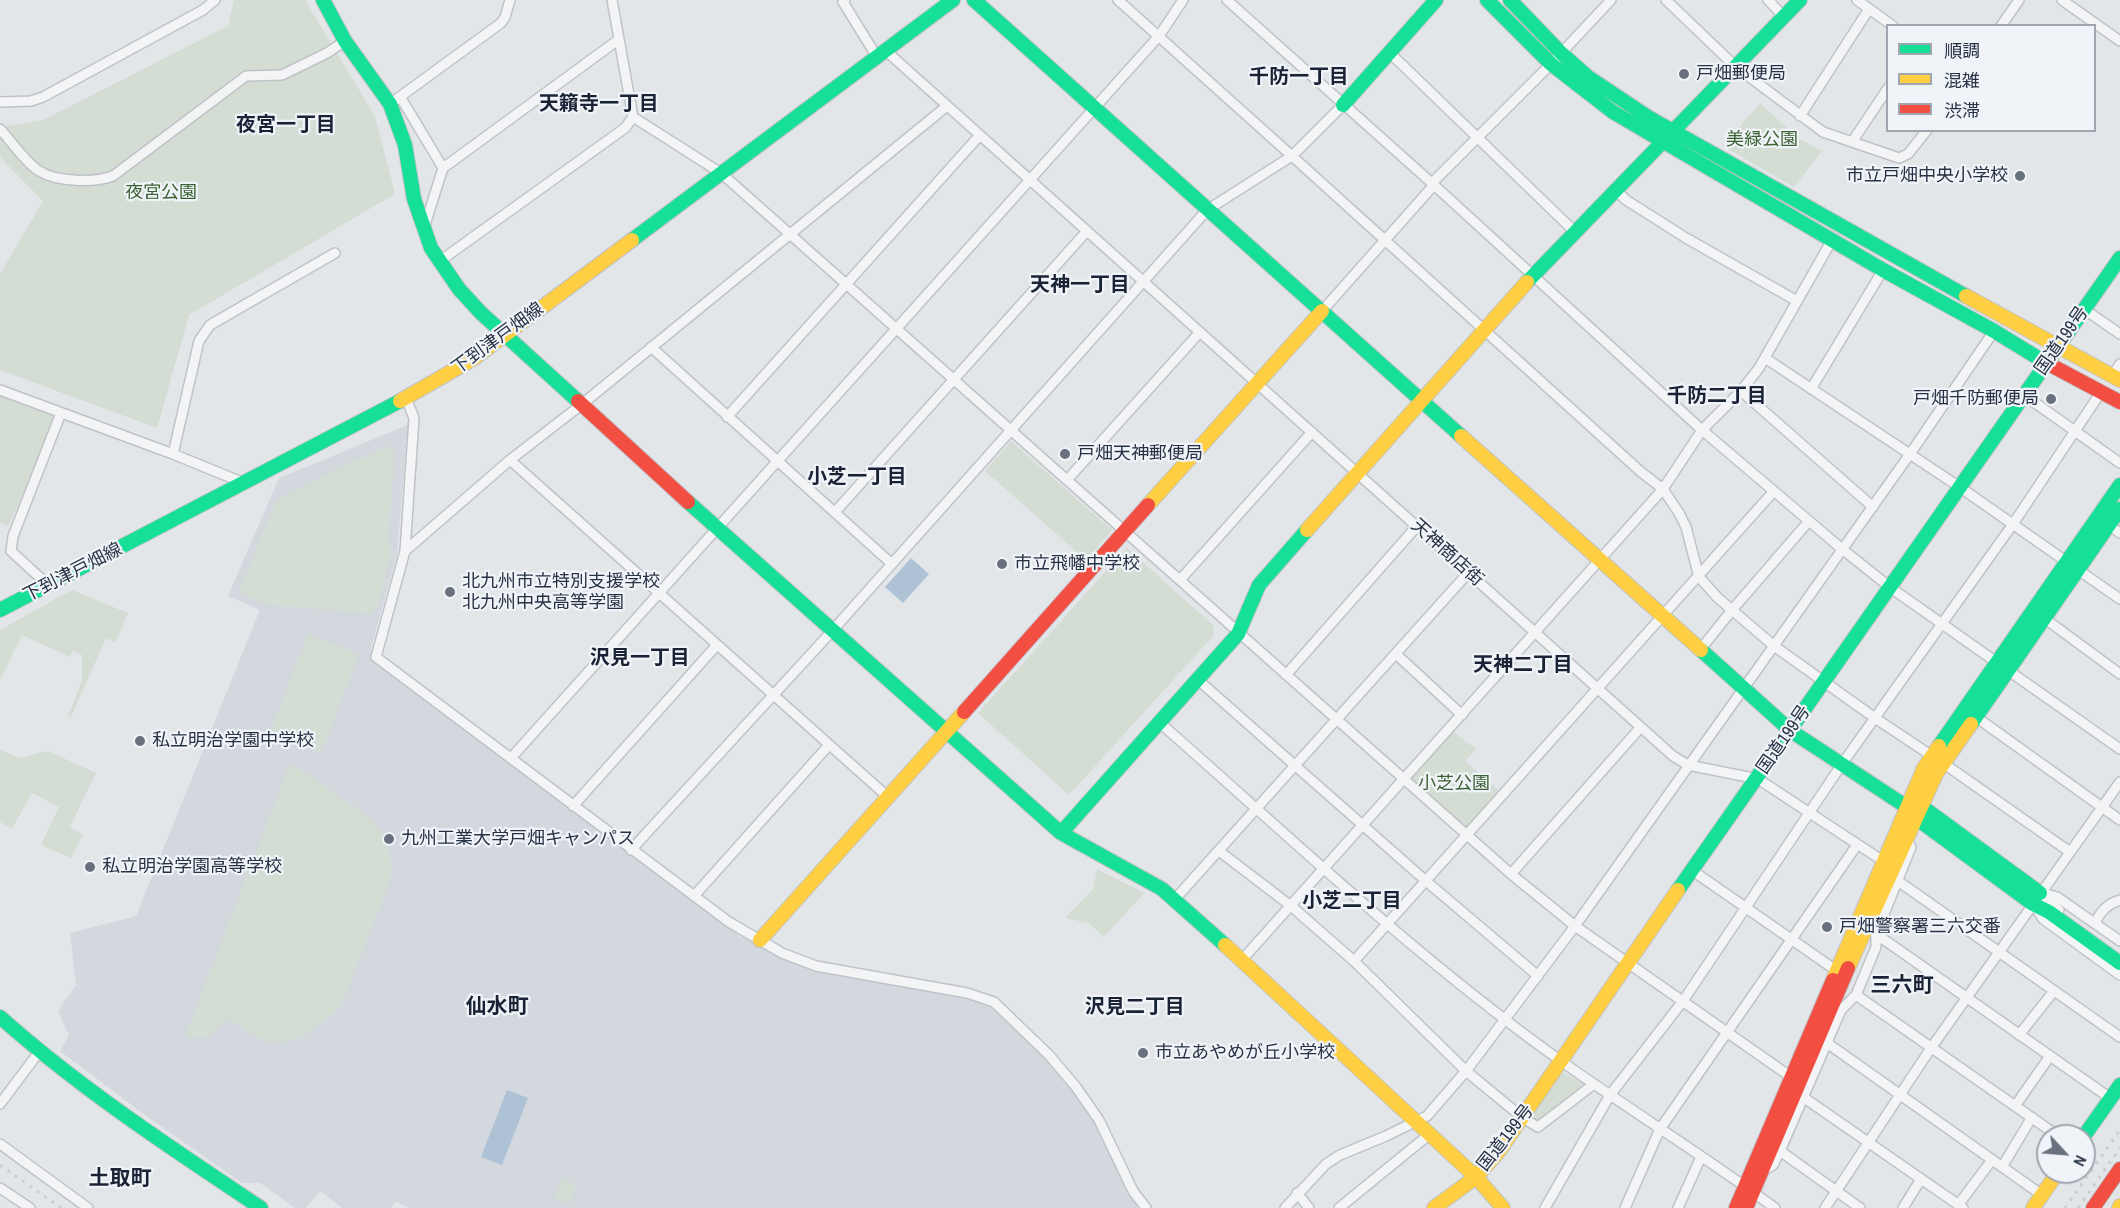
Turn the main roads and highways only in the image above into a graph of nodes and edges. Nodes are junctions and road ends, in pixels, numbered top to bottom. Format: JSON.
{"nodes":[{"id":1,"x":323,"y":0,"type":"edge"},
{"id":2,"x":953,"y":0,"type":"edge"},
{"id":3,"x":974,"y":0,"type":"edge"},
{"id":4,"x":1436,"y":0,"type":"edge"},
{"id":5,"x":1487,"y":0,"type":"edge"},
{"id":6,"x":1510,"y":0,"type":"edge"},
{"id":7,"x":1800,"y":0,"type":"edge"},
{"id":8,"x":1343,"y":105,"type":"road end"},
{"id":9,"x":1674,"y":131,"type":"junction"},
{"id":10,"x":1663,"y":142,"type":"junction"},
{"id":11,"x":2120,"y":258,"type":"edge"},
{"id":12,"x":1322,"y":311,"type":"junction"},
{"id":13,"x":504,"y":335,"type":"junction"},
{"id":14,"x":2058,"y":347,"type":"junction"},
{"id":15,"x":2047,"y":363,"type":"junction"},
{"id":16,"x":2116,"y":378,"type":"edge"},
{"id":17,"x":1421,"y":401,"type":"junction"},
{"id":18,"x":2120,"y":402,"type":"edge"},
{"id":19,"x":2120,"y":485,"type":"edge"},
{"id":20,"x":2120,"y":509,"type":"edge"},
{"id":21,"x":2114,"y":529,"type":"edge"},
{"id":22,"x":0,"y":610,"type":"edge"},
{"id":23,"x":947,"y":731,"type":"junction"},
{"id":24,"x":1791,"y":731,"type":"junction"},
{"id":25,"x":1938,"y":759,"type":"junction"},
{"id":26,"x":1907,"y":807,"type":"junction"},
{"id":27,"x":1919,"y":812,"type":"junction"},
{"id":28,"x":1061,"y":833,"type":"junction"},
{"id":29,"x":760,"y":940,"type":"road end"},
{"id":30,"x":2120,"y":963,"type":"edge"},
{"id":31,"x":0,"y":1017,"type":"edge"},
{"id":32,"x":2120,"y":1085,"type":"edge"},
{"id":33,"x":2092,"y":1124,"type":"edge"},
{"id":34,"x":2120,"y":1169,"type":"edge"},
{"id":35,"x":1476,"y":1177,"type":"junction"},
{"id":36,"x":2050,"y":1184,"type":"edge"},
{"id":37,"x":1749,"y":1189,"type":"junction"},
{"id":38,"x":2120,"y":1189,"type":"edge"},
{"id":39,"x":1454,"y":1202,"type":"edge"},
{"id":40,"x":261,"y":1208,"type":"edge"},
{"id":41,"x":1434,"y":1208,"type":"edge"},
{"id":42,"x":1503,"y":1208,"type":"edge"},
{"id":43,"x":1736,"y":1208,"type":"edge"},
{"id":44,"x":1746,"y":1208,"type":"edge"},
{"id":45,"x":2033,"y":1208,"type":"edge"},
{"id":46,"x":2092,"y":1208,"type":"edge"},
{"id":47,"x":2107,"y":1208,"type":"edge"}],
"edges":[{"from":1,"to":13,"type":"main road"},
{"from":2,"to":13,"type":"main road","name":"下到津戸畑線"},
{"from":3,"to":12,"type":"main road"},
{"from":4,"to":8,"type":"main road"},
{"from":5,"to":10,"type":"main road"},
{"from":6,"to":9,"type":"main road"},
{"from":7,"to":9,"type":"main road"},
{"from":9,"to":10,"type":"main road"},
{"from":9,"to":14,"type":"main road"},
{"from":10,"to":15,"type":"main road"},
{"from":10,"to":17,"type":"main road"},
{"from":11,"to":14,"type":"main road","name":"国道199号"},
{"from":12,"to":17,"type":"main road"},
{"from":12,"to":23,"type":"main road"},
{"from":13,"to":22,"type":"main road","name":"下到津戸畑線"},
{"from":13,"to":23,"type":"main road"},
{"from":14,"to":15,"type":"main road","name":"国道199号"},
{"from":14,"to":16,"type":"main road"},
{"from":15,"to":18,"type":"main road"},
{"from":15,"to":24,"type":"main road","name":"国道199号"},
{"from":17,"to":24,"type":"main road"},
{"from":17,"to":28,"type":"main road"},
{"from":19,"to":25,"type":"main road"},
{"from":20,"to":21,"type":"main road"},
{"from":21,"to":25,"type":"main road"},
{"from":23,"to":28,"type":"main road"},
{"from":23,"to":29,"type":"main road"},
{"from":24,"to":26,"type":"main road"},
{"from":24,"to":35,"type":"main road","name":"国道199号"},
{"from":25,"to":26,"type":"main road"},
{"from":25,"to":27,"type":"main road"},
{"from":26,"to":27,"type":"main road"},
{"from":26,"to":37,"type":"main road"},
{"from":27,"to":30,"type":"main road"},
{"from":27,"to":37,"type":"main road"},
{"from":28,"to":35,"type":"main road"},
{"from":31,"to":40,"type":"main road"},
{"from":32,"to":33,"type":"main road"},
{"from":34,"to":46,"type":"main road"},
{"from":35,"to":39,"type":"main road","name":"国道199号"},
{"from":35,"to":42,"type":"main road"},
{"from":36,"to":45,"type":"main road"},
{"from":37,"to":43,"type":"main road"},
{"from":37,"to":44,"type":"main road"},
{"from":38,"to":47,"type":"main road"},
{"from":39,"to":41,"type":"main road","name":"国道199号"}]}
